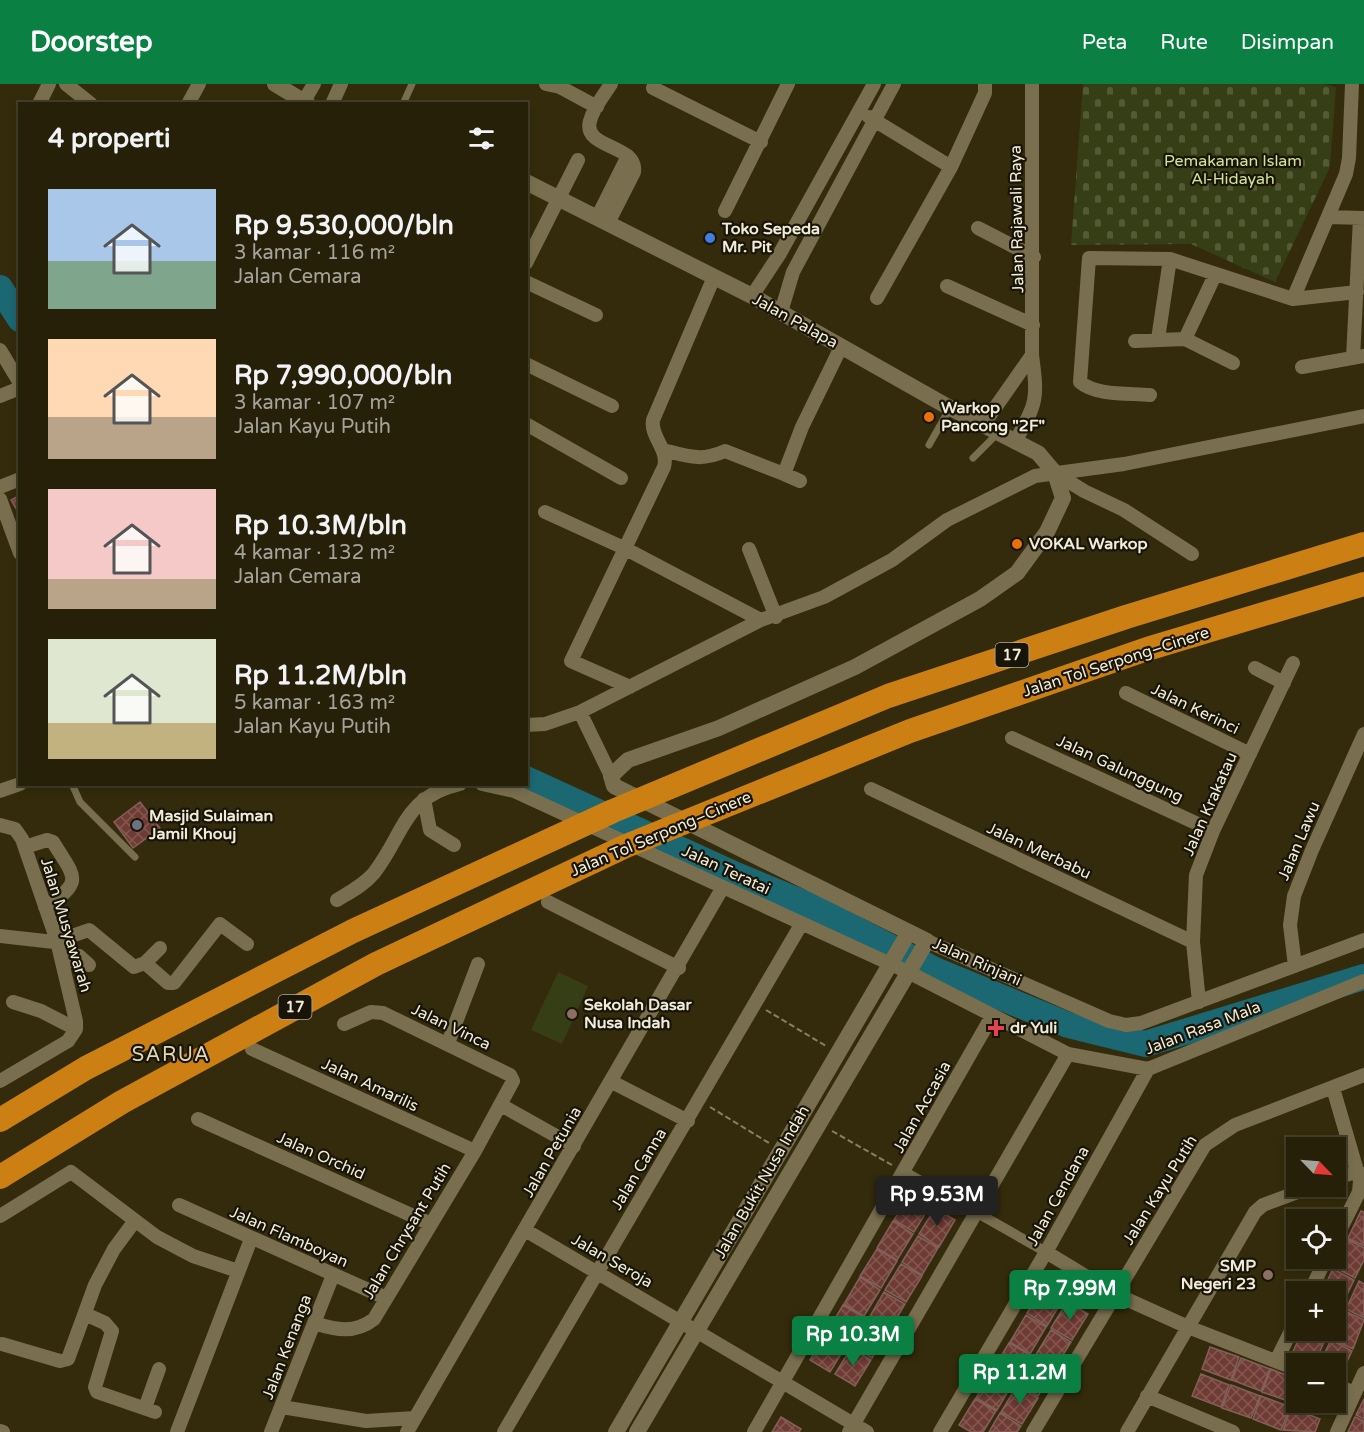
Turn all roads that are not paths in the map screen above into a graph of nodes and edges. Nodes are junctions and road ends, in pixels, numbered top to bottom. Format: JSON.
{"nodes":[{"id":1,"x":49,"y":84,"type":"edge"},
{"id":2,"x":66,"y":84,"type":"edge"},
{"id":3,"x":199,"y":84,"type":"edge"},
{"id":4,"x":276,"y":84,"type":"edge"},
{"id":5,"x":314,"y":84,"type":"edge"},
{"id":6,"x":341,"y":84,"type":"edge"},
{"id":7,"x":412,"y":84,"type":"edge"},
{"id":8,"x":546,"y":84,"type":"edge"},
{"id":9,"x":610,"y":84,"type":"edge"},
{"id":10,"x":788,"y":84,"type":"edge"},
{"id":11,"x":874,"y":84,"type":"edge"},
{"id":12,"x":894,"y":84,"type":"edge"},
{"id":13,"x":985,"y":84,"type":"edge"},
{"id":14,"x":1032,"y":84,"type":"edge"},
{"id":15,"x":1352,"y":84,"type":"edge"},
{"id":16,"x":653,"y":88,"type":"dead end"},
{"id":17,"x":40,"y":102,"type":"edge"},
{"id":18,"x":88,"y":102,"type":"edge"},
{"id":19,"x":189,"y":102,"type":"edge"},
{"id":20,"x":306,"y":102,"type":"edge"},
{"id":21,"x":333,"y":102,"type":"edge"},
{"id":22,"x":404,"y":102,"type":"edge"},
{"id":23,"x":597,"y":107,"type":"junction"},
{"id":24,"x":858,"y":113,"type":"junction"},
{"id":25,"x":876,"y":121,"type":"junction"},
{"id":26,"x":761,"y":142,"type":"junction"},
{"id":27,"x":1357,"y":147,"type":"edge"},
{"id":28,"x":578,"y":160,"type":"dead end"},
{"id":29,"x":951,"y":167,"type":"junction"},
{"id":30,"x":528,"y":183,"type":"edge"},
{"id":31,"x":557,"y":198,"type":"junction"},
{"id":32,"x":725,"y":211,"type":"dead end"},
{"id":33,"x":1329,"y":216,"type":"junction"},
{"id":34,"x":1362,"y":218,"type":"edge"},
{"id":35,"x":603,"y":220,"type":"junction"},
{"id":36,"x":978,"y":228,"type":"dead end"},
{"id":37,"x":1034,"y":256,"type":"junction"},
{"id":38,"x":528,"y":259,"type":"edge"},
{"id":39,"x":1170,"y":259,"type":"junction"},
{"id":40,"x":770,"y":268,"type":"junction"},
{"id":41,"x":1215,"y":275,"type":"junction"},
{"id":42,"x":714,"y":277,"type":"junction"},
{"id":43,"x":790,"y":279,"type":"junction"},
{"id":44,"x":528,"y":283,"type":"edge"},
{"id":45,"x":947,"y":286,"type":"dead end"},
{"id":46,"x":1357,"y":292,"type":"junction"},
{"id":47,"x":752,"y":296,"type":"junction"},
{"id":48,"x":877,"y":298,"type":"dead end"},
{"id":49,"x":1293,"y":299,"type":"junction"},
{"id":50,"x":781,"y":312,"type":"junction"},
{"id":51,"x":596,"y":315,"type":"dead end"},
{"id":52,"x":1033,"y":325,"type":"junction"},
{"id":53,"x":1158,"y":339,"type":"junction"},
{"id":54,"x":1185,"y":339,"type":"junction"},
{"id":55,"x":1135,"y":341,"type":"dead end"},
{"id":56,"x":841,"y":347,"type":"junction"},
{"id":57,"x":0,"y":350,"type":"edge"},
{"id":58,"x":1032,"y":355,"type":"junction"},
{"id":59,"x":1359,"y":357,"type":"edge"},
{"id":60,"x":1233,"y":363,"type":"dead end"},
{"id":61,"x":528,"y":365,"type":"edge"},
{"id":62,"x":1302,"y":367,"type":"dead end"},
{"id":63,"x":1018,"y":374,"type":"junction"},
{"id":64,"x":18,"y":380,"type":"edge"},
{"id":65,"x":1036,"y":380,"type":"junction"},
{"id":66,"x":18,"y":389,"type":"edge"},
{"id":67,"x":1150,"y":395,"type":"dead end"},
{"id":68,"x":0,"y":396,"type":"edge"},
{"id":69,"x":612,"y":406,"type":"dead end"},
{"id":70,"x":950,"y":408,"type":"junction"},
{"id":71,"x":1364,"y":416,"type":"edge"},
{"id":72,"x":528,"y":425,"type":"edge"},
{"id":73,"x":991,"y":429,"type":"junction"},
{"id":74,"x":1015,"y":442,"type":"junction"},
{"id":75,"x":929,"y":445,"type":"dead end"},
{"id":76,"x":663,"y":450,"type":"junction"},
{"id":77,"x":973,"y":458,"type":"dead end"},
{"id":78,"x":1055,"y":473,"type":"junction"},
{"id":79,"x":784,"y":474,"type":"junction"},
{"id":80,"x":621,"y":478,"type":"dead end"},
{"id":81,"x":18,"y":480,"type":"edge"},
{"id":82,"x":800,"y":481,"type":"dead end"},
{"id":83,"x":0,"y":487,"type":"edge"},
{"id":84,"x":0,"y":499,"type":"edge"},
{"id":85,"x":544,"y":512,"type":"dead end"},
{"id":86,"x":1364,"y":544,"type":"edge"},
{"id":87,"x":18,"y":548,"type":"edge"},
{"id":88,"x":624,"y":548,"type":"junction"},
{"id":89,"x":749,"y":549,"type":"dead end"},
{"id":90,"x":1192,"y":554,"type":"dead end"},
{"id":91,"x":1364,"y":584,"type":"edge"},
{"id":92,"x":777,"y":616,"type":"junction"},
{"id":93,"x":761,"y":620,"type":"junction"},
{"id":94,"x":1293,"y":663,"type":"dead end"},
{"id":95,"x":1255,"y":668,"type":"dead end"},
{"id":96,"x":1284,"y":682,"type":"junction"},
{"id":97,"x":630,"y":687,"type":"junction"},
{"id":98,"x":1126,"y":693,"type":"dead end"},
{"id":99,"x":579,"y":712,"type":"junction"},
{"id":100,"x":528,"y":725,"type":"edge"},
{"id":101,"x":1364,"y":734,"type":"edge"},
{"id":102,"x":1012,"y":738,"type":"dead end"},
{"id":103,"x":1250,"y":754,"type":"junction"},
{"id":104,"x":611,"y":776,"type":"junction"},
{"id":105,"x":18,"y":785,"type":"edge"},
{"id":106,"x":73,"y":786,"type":"edge"},
{"id":107,"x":453,"y":786,"type":"edge"},
{"id":108,"x":491,"y":786,"type":"edge"},
{"id":109,"x":871,"y":789,"type":"dead end"},
{"id":110,"x":0,"y":791,"type":"edge"},
{"id":111,"x":424,"y":799,"type":"junction"},
{"id":112,"x":0,"y":825,"type":"edge"},
{"id":113,"x":1213,"y":831,"type":"junction"},
{"id":114,"x":454,"y":844,"type":"dead end"},
{"id":115,"x":25,"y":847,"type":"junction"},
{"id":116,"x":135,"y":856,"type":"dead end"},
{"id":117,"x":723,"y":887,"type":"junction"},
{"id":118,"x":337,"y":900,"type":"dead end"},
{"id":119,"x":548,"y":902,"type":"dead end"},
{"id":120,"x":45,"y":907,"type":"junction"},
{"id":121,"x":802,"y":923,"type":"junction"},
{"id":122,"x":909,"y":934,"type":"junction"},
{"id":123,"x":0,"y":936,"type":"edge"},
{"id":124,"x":1364,"y":940,"type":"edge"},
{"id":125,"x":57,"y":941,"type":"junction"},
{"id":126,"x":927,"y":942,"type":"junction"},
{"id":127,"x":1193,"y":942,"type":"junction"},
{"id":128,"x":247,"y":944,"type":"dead end"},
{"id":129,"x":160,"y":948,"type":"dead end"},
{"id":130,"x":891,"y":962,"type":"junction"},
{"id":131,"x":144,"y":963,"type":"junction"},
{"id":132,"x":478,"y":964,"type":"dead end"},
{"id":133,"x":63,"y":965,"type":"junction"},
{"id":134,"x":89,"y":965,"type":"dead end"},
{"id":135,"x":1294,"y":966,"type":"junction"},
{"id":136,"x":679,"y":968,"type":"junction"},
{"id":137,"x":910,"y":970,"type":"junction"},
{"id":138,"x":1364,"y":981,"type":"edge"},
{"id":139,"x":13,"y":1002,"type":"dead end"},
{"id":140,"x":1199,"y":1002,"type":"junction"},
{"id":141,"x":992,"y":1016,"type":"junction"},
{"id":142,"x":344,"y":1024,"type":"dead end"},
{"id":143,"x":76,"y":1029,"type":"junction"},
{"id":144,"x":448,"y":1043,"type":"junction"},
{"id":145,"x":252,"y":1049,"type":"dead end"},
{"id":146,"x":1068,"y":1054,"type":"junction"},
{"id":147,"x":1148,"y":1069,"type":"junction"},
{"id":148,"x":1364,"y":1076,"type":"edge"},
{"id":149,"x":0,"y":1081,"type":"edge"},
{"id":150,"x":612,"y":1082,"type":"junction"},
{"id":151,"x":1333,"y":1088,"type":"junction"},
{"id":152,"x":501,"y":1105,"type":"junction"},
{"id":153,"x":198,"y":1119,"type":"dead end"},
{"id":154,"x":0,"y":1120,"type":"edge"},
{"id":155,"x":688,"y":1120,"type":"junction"},
{"id":156,"x":574,"y":1146,"type":"junction"},
{"id":157,"x":475,"y":1151,"type":"junction"},
{"id":158,"x":1358,"y":1171,"type":"junction"},
{"id":159,"x":905,"y":1172,"type":"junction"},
{"id":160,"x":1346,"y":1175,"type":"edge"},
{"id":161,"x":0,"y":1177,"type":"edge"},
{"id":162,"x":1286,"y":1197,"type":"edge"},
{"id":163,"x":179,"y":1205,"type":"dead end"},
{"id":164,"x":975,"y":1213,"type":"junction"},
{"id":165,"x":0,"y":1216,"type":"edge"},
{"id":166,"x":1346,"y":1218,"type":"edge"},
{"id":167,"x":134,"y":1222,"type":"junction"},
{"id":168,"x":431,"y":1224,"type":"junction"},
{"id":169,"x":525,"y":1230,"type":"junction"},
{"id":170,"x":251,"y":1239,"type":"junction"},
{"id":171,"x":1046,"y":1252,"type":"junction"},
{"id":172,"x":238,"y":1271,"type":"junction"},
{"id":173,"x":598,"y":1272,"type":"junction"},
{"id":174,"x":333,"y":1275,"type":"junction"},
{"id":175,"x":1115,"y":1294,"type":"junction"},
{"id":176,"x":386,"y":1298,"type":"junction"},
{"id":177,"x":85,"y":1314,"type":"junction"},
{"id":178,"x":682,"y":1320,"type":"junction"},
{"id":179,"x":314,"y":1323,"type":"junction"},
{"id":180,"x":1188,"y":1327,"type":"junction"},
{"id":181,"x":697,"y":1330,"type":"junction"},
{"id":182,"x":1286,"y":1341,"type":"edge"},
{"id":183,"x":2,"y":1344,"type":"dead end"},
{"id":184,"x":1276,"y":1361,"type":"junction"},
{"id":185,"x":1286,"y":1365,"type":"edge"},
{"id":186,"x":159,"y":1369,"type":"dead end"},
{"id":187,"x":1364,"y":1373,"type":"edge"},
{"id":188,"x":783,"y":1382,"type":"junction"},
{"id":189,"x":1346,"y":1389,"type":"edge"},
{"id":190,"x":1355,"y":1393,"type":"junction"},
{"id":191,"x":1147,"y":1396,"type":"junction"},
{"id":192,"x":282,"y":1407,"type":"junction"},
{"id":193,"x":415,"y":1418,"type":"junction"},
{"id":194,"x":851,"y":1428,"type":"edge"},
{"id":195,"x":177,"y":1432,"type":"edge"},
{"id":196,"x":272,"y":1432,"type":"edge"},
{"id":197,"x":407,"y":1432,"type":"edge"},
{"id":198,"x":504,"y":1432,"type":"edge"},
{"id":199,"x":616,"y":1432,"type":"edge"},
{"id":200,"x":638,"y":1432,"type":"edge"},
{"id":201,"x":754,"y":1432,"type":"edge"},
{"id":202,"x":867,"y":1432,"type":"edge"},
{"id":203,"x":940,"y":1432,"type":"edge"},
{"id":204,"x":1033,"y":1432,"type":"edge"},
{"id":205,"x":1127,"y":1432,"type":"edge"},
{"id":206,"x":1233,"y":1432,"type":"edge"},
{"id":207,"x":1337,"y":1432,"type":"edge"}],
"edges":[{"from":1,"to":17,"type":"street"},
{"from":2,"to":18,"type":"street"},
{"from":3,"to":19,"type":"street"},
{"from":4,"to":20,"type":"street"},
{"from":5,"to":20,"type":"street"},
{"from":6,"to":21,"type":"street"},
{"from":7,"to":22,"type":"lane"},
{"from":8,"to":23,"type":"street"},
{"from":9,"to":23,"type":"street"},
{"from":10,"to":26,"type":"street"},
{"from":11,"to":24,"type":"street"},
{"from":12,"to":25,"type":"street"},
{"from":13,"to":29,"type":"street"},
{"from":14,"to":37,"type":"street","name":"Jalan Rajawali Raya"},
{"from":15,"to":27,"type":"street"},
{"from":16,"to":26,"type":"street"},
{"from":23,"to":35,"type":"street"},
{"from":24,"to":25,"type":"street"},
{"from":24,"to":40,"type":"street"},
{"from":25,"to":29,"type":"street"},
{"from":25,"to":43,"type":"street"},
{"from":26,"to":32,"type":"street"},
{"from":27,"to":33,"type":"street"},
{"from":28,"to":31,"type":"street"},
{"from":29,"to":48,"type":"street"},
{"from":30,"to":31,"type":"street","name":"Jalan Palapa"},
{"from":31,"to":35,"type":"street","name":"Jalan Palapa"},
{"from":31,"to":38,"type":"street"},
{"from":33,"to":34,"type":"street"},
{"from":33,"to":49,"type":"street"},
{"from":34,"to":46,"type":"street"},
{"from":35,"to":42,"type":"street","name":"Jalan Palapa"},
{"from":36,"to":37,"type":"street"},
{"from":37,"to":52,"type":"street","name":"Jalan Rajawali Raya"},
{"from":39,"to":41,"type":"street"},
{"from":39,"to":53,"type":"street"},
{"from":39,"to":67,"type":"street"},
{"from":40,"to":43,"type":"street"},
{"from":40,"to":47,"type":"street"},
{"from":41,"to":49,"type":"street"},
{"from":41,"to":54,"type":"street"},
{"from":42,"to":47,"type":"street","name":"Jalan Palapa"},
{"from":42,"to":76,"type":"street"},
{"from":43,"to":50,"type":"street"},
{"from":44,"to":51,"type":"street"},
{"from":45,"to":52,"type":"street"},
{"from":46,"to":49,"type":"street"},
{"from":46,"to":59,"type":"street"},
{"from":47,"to":50,"type":"street","name":"Jalan Palapa"},
{"from":50,"to":56,"type":"street","name":"Jalan Palapa"},
{"from":52,"to":58,"type":"street","name":"Jalan Rajawali Raya"},
{"from":53,"to":54,"type":"street"},
{"from":53,"to":55,"type":"street"},
{"from":54,"to":60,"type":"street"},
{"from":56,"to":70,"type":"street","name":"Jalan Palapa"},
{"from":56,"to":79,"type":"street"},
{"from":57,"to":64,"type":"street"},
{"from":58,"to":63,"type":"street"},
{"from":58,"to":65,"type":"street","name":"Jalan Rajawali Raya"},
{"from":59,"to":62,"type":"street"},
{"from":61,"to":69,"type":"street"},
{"from":63,"to":65,"type":"street"},
{"from":63,"to":73,"type":"street"},
{"from":65,"to":74,"type":"street","name":"Jalan Rajawali Raya"},
{"from":66,"to":68,"type":"street"},
{"from":70,"to":73,"type":"street","name":"Jalan Palapa"},
{"from":70,"to":75,"type":"lane"},
{"from":71,"to":78,"type":"street"},
{"from":72,"to":80,"type":"street"},
{"from":73,"to":74,"type":"street","name":"Jalan Palapa"},
{"from":73,"to":77,"type":"lane"},
{"from":74,"to":78,"type":"street","name":"Jalan Palapa"},
{"from":76,"to":79,"type":"street"},
{"from":76,"to":88,"type":"street"},
{"from":78,"to":90,"type":"street"},
{"from":78,"to":92,"type":"street"},
{"from":78,"to":104,"type":"street"},
{"from":79,"to":82,"type":"street"},
{"from":81,"to":83,"type":"street"},
{"from":84,"to":87,"type":"street"},
{"from":85,"to":88,"type":"street"},
{"from":86,"to":154,"type":"highway","number":"17"},
{"from":88,"to":93,"type":"street"},
{"from":88,"to":97,"type":"street"},
{"from":89,"to":92,"type":"street"},
{"from":91,"to":161,"type":"highway","name":"Jalan Tol Serpong–Cinere","number":"17"},
{"from":92,"to":93,"type":"street"},
{"from":93,"to":97,"type":"street"},
{"from":94,"to":96,"type":"street","name":"Jalan Krakatau"},
{"from":95,"to":96,"type":"street"},
{"from":96,"to":103,"type":"street","name":"Jalan Krakatau"},
{"from":97,"to":99,"type":"street"},
{"from":98,"to":103,"type":"street","name":"Jalan Kerinci"},
{"from":99,"to":100,"type":"street"},
{"from":99,"to":104,"type":"street"},
{"from":101,"to":135,"type":"street","name":"Jalan Lawu"},
{"from":102,"to":113,"type":"street","name":"Jalan Galunggung"},
{"from":103,"to":113,"type":"street","name":"Jalan Krakatau"},
{"from":104,"to":122,"type":"street","name":"Jalan Rinjani"},
{"from":105,"to":110,"type":"street"},
{"from":106,"to":116,"type":"lane"},
{"from":107,"to":111,"type":"street"},
{"from":108,"to":117,"type":"street","name":"Jalan Teratai"},
{"from":109,"to":127,"type":"street","name":"Jalan Merbabu"},
{"from":111,"to":114,"type":"street"},
{"from":111,"to":118,"type":"street"},
{"from":112,"to":115,"type":"street","name":"Jalan Musyawarah"},
{"from":113,"to":127,"type":"street","name":"Jalan Krakatau"},
{"from":115,"to":120,"type":"street","name":"Jalan Musyawarah"},
{"from":115,"to":120,"type":"street"},
{"from":117,"to":121,"type":"street","name":"Jalan Teratai"},
{"from":117,"to":136,"type":"street","name":"Jalan Petunia"},
{"from":119,"to":136,"type":"street"},
{"from":120,"to":125,"type":"street","name":"Jalan Musyawarah"},
{"from":121,"to":130,"type":"street","name":"Jalan Teratai"},
{"from":121,"to":155,"type":"street","name":"Jalan Canna"},
{"from":122,"to":126,"type":"street","name":"Jalan Rinjani"},
{"from":122,"to":130,"type":"street","name":"Jalan Bukit Nusa Indah"},
{"from":123,"to":125,"type":"street"},
{"from":124,"to":135,"type":"street","name":"Jalan Rinjani"},
{"from":125,"to":131,"type":"street"},
{"from":125,"to":133,"type":"street","name":"Jalan Musyawarah"},
{"from":126,"to":137,"type":"street","name":"Jalan Bukit Nusa Indah"},
{"from":126,"to":140,"type":"street","name":"Jalan Rinjani"},
{"from":127,"to":140,"type":"street","name":"Jalan Krakatau"},
{"from":128,"to":131,"type":"street"},
{"from":129,"to":131,"type":"street"},
{"from":130,"to":137,"type":"street","name":"Jalan Rasa Mala"},
{"from":130,"to":178,"type":"street","name":"Jalan Bukit Nusa Indah"},
{"from":132,"to":144,"type":"street"},
{"from":133,"to":134,"type":"street"},
{"from":133,"to":143,"type":"street","name":"Jalan Musyawarah"},
{"from":135,"to":140,"type":"street","name":"Jalan Rinjani"},
{"from":136,"to":150,"type":"street","name":"Jalan Petunia"},
{"from":137,"to":141,"type":"street","name":"Jalan Rasa Mala"},
{"from":137,"to":181,"type":"street","name":"Jalan Bukit Nusa Indah"},
{"from":138,"to":147,"type":"street","name":"Jalan Rasa Mala"},
{"from":139,"to":143,"type":"street"},
{"from":141,"to":146,"type":"street","name":"Jalan Rasa Mala"},
{"from":141,"to":159,"type":"street","name":"Jalan Accasia"},
{"from":142,"to":144,"type":"street","name":"Jalan Vinca"},
{"from":143,"to":149,"type":"street"},
{"from":144,"to":152,"type":"street","name":"Jalan Vinca"},
{"from":145,"to":157,"type":"street","name":"Jalan Amarilis"},
{"from":146,"to":147,"type":"street","name":"Jalan Rasa Mala"},
{"from":146,"to":164,"type":"street"},
{"from":147,"to":171,"type":"street","name":"Jalan Cendana"},
{"from":148,"to":151,"type":"street","name":"Jalan Kayu Putih"},
{"from":150,"to":155,"type":"street"},
{"from":150,"to":156,"type":"street","name":"Jalan Petunia"},
{"from":151,"to":158,"type":"street"},
{"from":151,"to":175,"type":"street","name":"Jalan Kayu Putih"},
{"from":152,"to":156,"type":"street"},
{"from":152,"to":157,"type":"street","name":"Jalan Chrysant Putih"},
{"from":153,"to":168,"type":"street","name":"Jalan Orchid"},
{"from":155,"to":173,"type":"street","name":"Jalan Canna"},
{"from":156,"to":169,"type":"street","name":"Jalan Petunia"},
{"from":157,"to":168,"type":"street","name":"Jalan Chrysant Putih"},
{"from":158,"to":160,"type":"street"},
{"from":158,"to":166,"type":"street"},
{"from":159,"to":164,"type":"street"},
{"from":159,"to":188,"type":"street","name":"Jalan Accasia"},
{"from":162,"to":180,"type":"street"},
{"from":163,"to":170,"type":"street","name":"Jalan Flamboyan"},
{"from":164,"to":171,"type":"street"},
{"from":164,"to":194,"type":"street"},
{"from":165,"to":167,"type":"street"},
{"from":167,"to":172,"type":"street"},
{"from":167,"to":177,"type":"street"},
{"from":168,"to":176,"type":"street","name":"Jalan Chrysant Putih"},
{"from":169,"to":173,"type":"street","name":"Jalan Seroja"},
{"from":169,"to":193,"type":"street","name":"Jalan Petunia"},
{"from":170,"to":172,"type":"street"},
{"from":170,"to":174,"type":"street","name":"Jalan Flamboyan"},
{"from":171,"to":175,"type":"street"},
{"from":171,"to":203,"type":"street","name":"Jalan Cendana"},
{"from":172,"to":195,"type":"street"},
{"from":173,"to":178,"type":"street","name":"Jalan Seroja"},
{"from":173,"to":198,"type":"street","name":"Jalan Canna"},
{"from":174,"to":176,"type":"street","name":"Jalan Flamboyan"},
{"from":174,"to":179,"type":"street","name":"Jalan Kenanga"},
{"from":175,"to":180,"type":"street"},
{"from":175,"to":204,"type":"street","name":"Jalan Kayu Putih"},
{"from":176,"to":179,"type":"street","name":"Jalan Chrysant Putih"},
{"from":177,"to":183,"type":"street"},
{"from":177,"to":186,"type":"street"},
{"from":178,"to":181,"type":"street","name":"Jalan Seroja"},
{"from":178,"to":199,"type":"street","name":"Jalan Bukit Nusa Indah"},
{"from":179,"to":192,"type":"street","name":"Jalan Kenanga"},
{"from":180,"to":184,"type":"street"},
{"from":180,"to":191,"type":"street"},
{"from":181,"to":188,"type":"street","name":"Jalan Seroja"},
{"from":181,"to":200,"type":"street","name":"Jalan Bukit Nusa Indah"},
{"from":182,"to":184,"type":"street"},
{"from":184,"to":185,"type":"street"},
{"from":187,"to":190,"type":"street"},
{"from":188,"to":194,"type":"street","name":"Jalan Seroja"},
{"from":188,"to":201,"type":"street","name":"Jalan Accasia"},
{"from":189,"to":190,"type":"street"},
{"from":190,"to":207,"type":"street"},
{"from":191,"to":205,"type":"street"},
{"from":191,"to":206,"type":"street"},
{"from":192,"to":193,"type":"street"},
{"from":192,"to":196,"type":"street","name":"Jalan Kenanga"},
{"from":193,"to":197,"type":"street","name":"Jalan Petunia"},
{"from":194,"to":202,"type":"street","name":"Jalan Seroja"}]}
